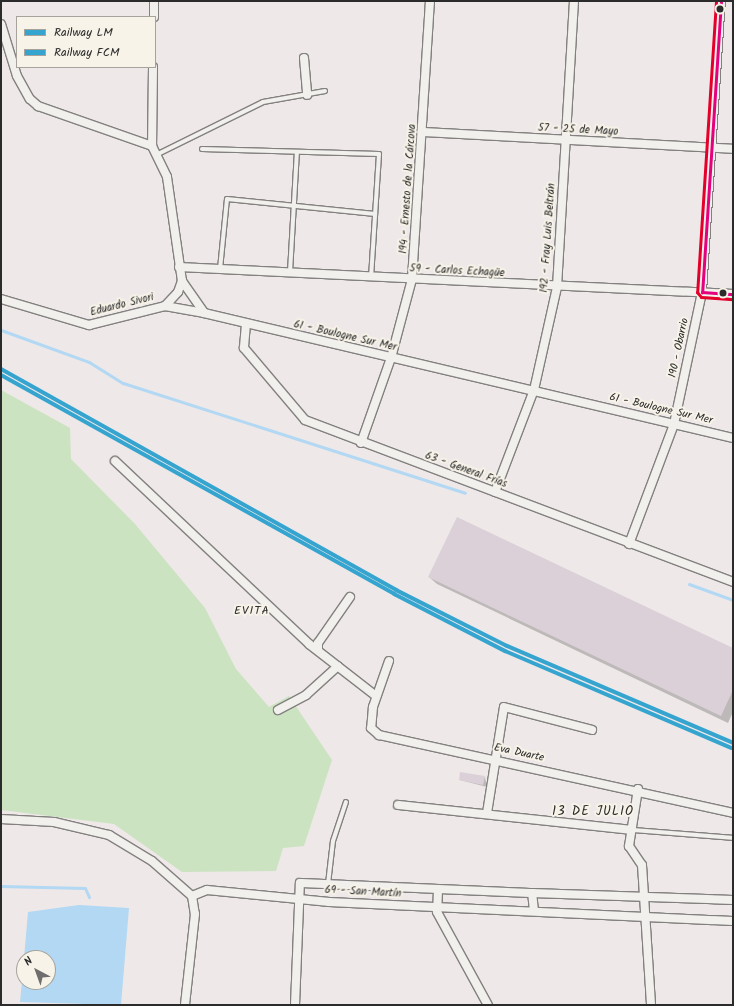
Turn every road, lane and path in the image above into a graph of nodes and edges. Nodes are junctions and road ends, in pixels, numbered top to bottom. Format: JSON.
{"nodes":[{"id":1,"x":154,"y":1,"type":"edge"},
{"id":2,"x":430,"y":1,"type":"edge"},
{"id":3,"x":574,"y":1,"type":"edge"},
{"id":4,"x":722,"y":1,"type":"edge"},
{"id":5,"x":154,"y":16,"type":"edge"},
{"id":6,"x":1,"y":24,"type":"edge"},
{"id":7,"x":304,"y":58,"type":"dead end"},
{"id":8,"x":153,"y":68,"type":"edge"},
{"id":9,"x":325,"y":91,"type":"dead end"},
{"id":10,"x":307,"y":95,"type":"junction"},
{"id":11,"x":423,"y":132,"type":"junction"},
{"id":12,"x":565,"y":140,"type":"junction"},
{"id":13,"x":152,"y":146,"type":"junction"},
{"id":14,"x":712,"y":148,"type":"junction"},
{"id":15,"x":733,"y":149,"type":"edge"},
{"id":16,"x":202,"y":150,"type":"dead end"},
{"id":17,"x":297,"y":152,"type":"junction"},
{"id":18,"x":158,"y":154,"type":"junction"},
{"id":19,"x":295,"y":206,"type":"junction"},
{"id":20,"x":375,"y":214,"type":"junction"},
{"id":21,"x":179,"y":266,"type":"junction"},
{"id":22,"x":220,"y":269,"type":"junction"},
{"id":23,"x":290,"y":272,"type":"junction"},
{"id":24,"x":371,"y":277,"type":"junction"},
{"id":25,"x":412,"y":279,"type":"junction"},
{"id":26,"x":182,"y":281,"type":"junction"},
{"id":27,"x":557,"y":287,"type":"junction"},
{"id":28,"x":702,"y":292,"type":"junction"},
{"id":29,"x":733,"y":294,"type":"edge"},
{"id":30,"x":1,"y":299,"type":"edge"},
{"id":31,"x":165,"y":306,"type":"junction"},
{"id":32,"x":204,"y":313,"type":"junction"},
{"id":33,"x":246,"y":324,"type":"junction"},
{"id":34,"x":391,"y":358,"type":"junction"},
{"id":35,"x":534,"y":390,"type":"junction"},
{"id":36,"x":674,"y":424,"type":"junction"},
{"id":37,"x":733,"y":438,"type":"edge"},
{"id":38,"x":361,"y":443,"type":"junction"},
{"id":39,"x":115,"y":461,"type":"dead end"},
{"id":40,"x":495,"y":492,"type":"junction"},
{"id":41,"x":629,"y":544,"type":"junction"},
{"id":42,"x":733,"y":582,"type":"edge"},
{"id":43,"x":350,"y":597,"type":"dead end"},
{"id":44,"x":318,"y":650,"type":"junction"},
{"id":45,"x":389,"y":661,"type":"dead end"},
{"id":46,"x":338,"y":666,"type":"junction"},
{"id":47,"x":376,"y":696,"type":"junction"},
{"id":48,"x":278,"y":710,"type":"dead end"},
{"id":49,"x":592,"y":730,"type":"dead end"},
{"id":50,"x":496,"y":759,"type":"junction"},
{"id":51,"x":638,"y":789,"type":"junction"},
{"id":52,"x":346,"y":802,"type":"dead end"},
{"id":53,"x":398,"y":805,"type":"dead end"},
{"id":54,"x":488,"y":813,"type":"junction"},
{"id":55,"x":733,"y":813,"type":"edge"},
{"id":56,"x":1,"y":819,"type":"edge"},
{"id":57,"x":631,"y":830,"type":"junction"},
{"id":58,"x":733,"y":838,"type":"edge"},
{"id":59,"x":328,"y":884,"type":"junction"},
{"id":60,"x":438,"y":889,"type":"junction"},
{"id":61,"x":532,"y":893,"type":"junction"},
{"id":62,"x":192,"y":896,"type":"junction"},
{"id":63,"x":643,"y":897,"type":"junction"},
{"id":64,"x":297,"y":898,"type":"junction"},
{"id":65,"x":733,"y":900,"type":"edge"},
{"id":66,"x":437,"y":907,"type":"junction"},
{"id":67,"x":534,"y":911,"type":"junction"},
{"id":68,"x":645,"y":917,"type":"junction"},
{"id":69,"x":733,"y":921,"type":"edge"},
{"id":70,"x":185,"y":1005,"type":"edge"},
{"id":71,"x":295,"y":1005,"type":"edge"},
{"id":72,"x":488,"y":1005,"type":"edge"},
{"id":73,"x":651,"y":1005,"type":"edge"}],
"edges":[{"from":1,"to":5,"type":"street"},
{"from":2,"to":11,"type":"street","name":"194 - Ernesto de la Cárcova"},
{"from":3,"to":12,"type":"street","name":"192 - Fray Luis Beltrán"},
{"from":4,"to":14,"type":"street","name":"190 - Obarrio"},
{"from":6,"to":13,"type":"street"},
{"from":7,"to":10,"type":"street"},
{"from":8,"to":13,"type":"street"},
{"from":9,"to":10,"type":"lane"},
{"from":10,"to":18,"type":"lane"},
{"from":11,"to":12,"type":"street","name":"57 - 25 de Mayo"},
{"from":11,"to":25,"type":"street","name":"194 - Ernesto de la Cárcova"},
{"from":12,"to":14,"type":"street","name":"57 - 25 de Mayo"},
{"from":12,"to":27,"type":"street","name":"192 - Fray Luis Beltrán"},
{"from":13,"to":18,"type":"street"},
{"from":14,"to":15,"type":"street","name":"57 - 25 de Mayo"},
{"from":14,"to":28,"type":"street","name":"190 - Obarrio"},
{"from":16,"to":17,"type":"lane"},
{"from":17,"to":19,"type":"lane"},
{"from":17,"to":20,"type":"lane"},
{"from":18,"to":21,"type":"street"},
{"from":19,"to":20,"type":"lane"},
{"from":19,"to":22,"type":"lane"},
{"from":19,"to":23,"type":"lane"},
{"from":20,"to":24,"type":"lane"},
{"from":21,"to":22,"type":"street","name":"59 - Carlos Echagüe"},
{"from":21,"to":26,"type":"street"},
{"from":22,"to":23,"type":"street","name":"59 - Carlos Echagüe"},
{"from":23,"to":24,"type":"street","name":"59 - Carlos Echagüe"},
{"from":24,"to":25,"type":"street","name":"59 - Carlos Echagüe"},
{"from":25,"to":27,"type":"street","name":"59 - Carlos Echagüe"},
{"from":25,"to":34,"type":"street","name":"194 - Ernesto de la Cárcova"},
{"from":26,"to":31,"type":"street"},
{"from":26,"to":32,"type":"street"},
{"from":27,"to":28,"type":"street","name":"59 - Carlos Echagüe"},
{"from":27,"to":35,"type":"street","name":"192 - Fray Luis Beltrán"},
{"from":28,"to":29,"type":"street","name":"59 - Carlos Echagüe"},
{"from":28,"to":36,"type":"street","name":"190 - Obarrio"},
{"from":30,"to":31,"type":"street","name":"Eduardo Sivori"},
{"from":31,"to":32,"type":"street","name":"Eduardo Sivori"},
{"from":32,"to":33,"type":"street","name":"61 - Boulogne Sur Mer"},
{"from":33,"to":34,"type":"street","name":"61 - Boulogne Sur Mer"},
{"from":33,"to":38,"type":"street","name":"63 - General Frías"},
{"from":34,"to":35,"type":"street","name":"61 - Boulogne Sur Mer"},
{"from":34,"to":38,"type":"street","name":"194 - Ernesto de la Cárcova"},
{"from":35,"to":36,"type":"street","name":"61 - Boulogne Sur Mer"},
{"from":35,"to":40,"type":"street","name":"192 - Fray Luis Beltrán"},
{"from":36,"to":37,"type":"street","name":"61 - Boulogne Sur Mer"},
{"from":36,"to":41,"type":"street","name":"190 - Obarrio"},
{"from":38,"to":40,"type":"street","name":"63 - General Frías"},
{"from":39,"to":44,"type":"street"},
{"from":40,"to":41,"type":"street","name":"63 - General Frías"},
{"from":41,"to":42,"type":"street","name":"63 - General Frías"},
{"from":43,"to":44,"type":"street"},
{"from":44,"to":46,"type":"street"},
{"from":45,"to":47,"type":"street","name":"Eva Duarte"},
{"from":46,"to":47,"type":"street"},
{"from":46,"to":48,"type":"street"},
{"from":47,"to":50,"type":"street","name":"Eva Duarte"},
{"from":49,"to":50,"type":"street"},
{"from":50,"to":51,"type":"street","name":"Eva Duarte"},
{"from":50,"to":54,"type":"street"},
{"from":51,"to":55,"type":"street","name":"Eva Duarte"},
{"from":51,"to":57,"type":"street"},
{"from":52,"to":59,"type":"lane"},
{"from":53,"to":54,"type":"street"},
{"from":54,"to":57,"type":"street"},
{"from":56,"to":62,"type":"street"},
{"from":57,"to":58,"type":"lane"},
{"from":57,"to":63,"type":"street"},
{"from":59,"to":60,"type":"street","name":"69 - San Martín"},
{"from":59,"to":64,"type":"street","name":"69 - San Martín"},
{"from":60,"to":61,"type":"street","name":"69 - San Martín"},
{"from":60,"to":66,"type":"street"},
{"from":61,"to":63,"type":"street","name":"69 - San Martín"},
{"from":61,"to":67,"type":"street"},
{"from":62,"to":64,"type":"street","name":"69 - San Martín"},
{"from":62,"to":70,"type":"street"},
{"from":63,"to":65,"type":"street","name":"69 - San Martín"},
{"from":63,"to":68,"type":"street"},
{"from":64,"to":66,"type":"street","name":"69 - San Martín"},
{"from":64,"to":71,"type":"street"},
{"from":66,"to":67,"type":"street","name":"69 - San Martín"},
{"from":66,"to":72,"type":"street"},
{"from":67,"to":68,"type":"street","name":"69 - San Martín"},
{"from":68,"to":69,"type":"street","name":"69 - San Martín"},
{"from":68,"to":73,"type":"street"}]}
